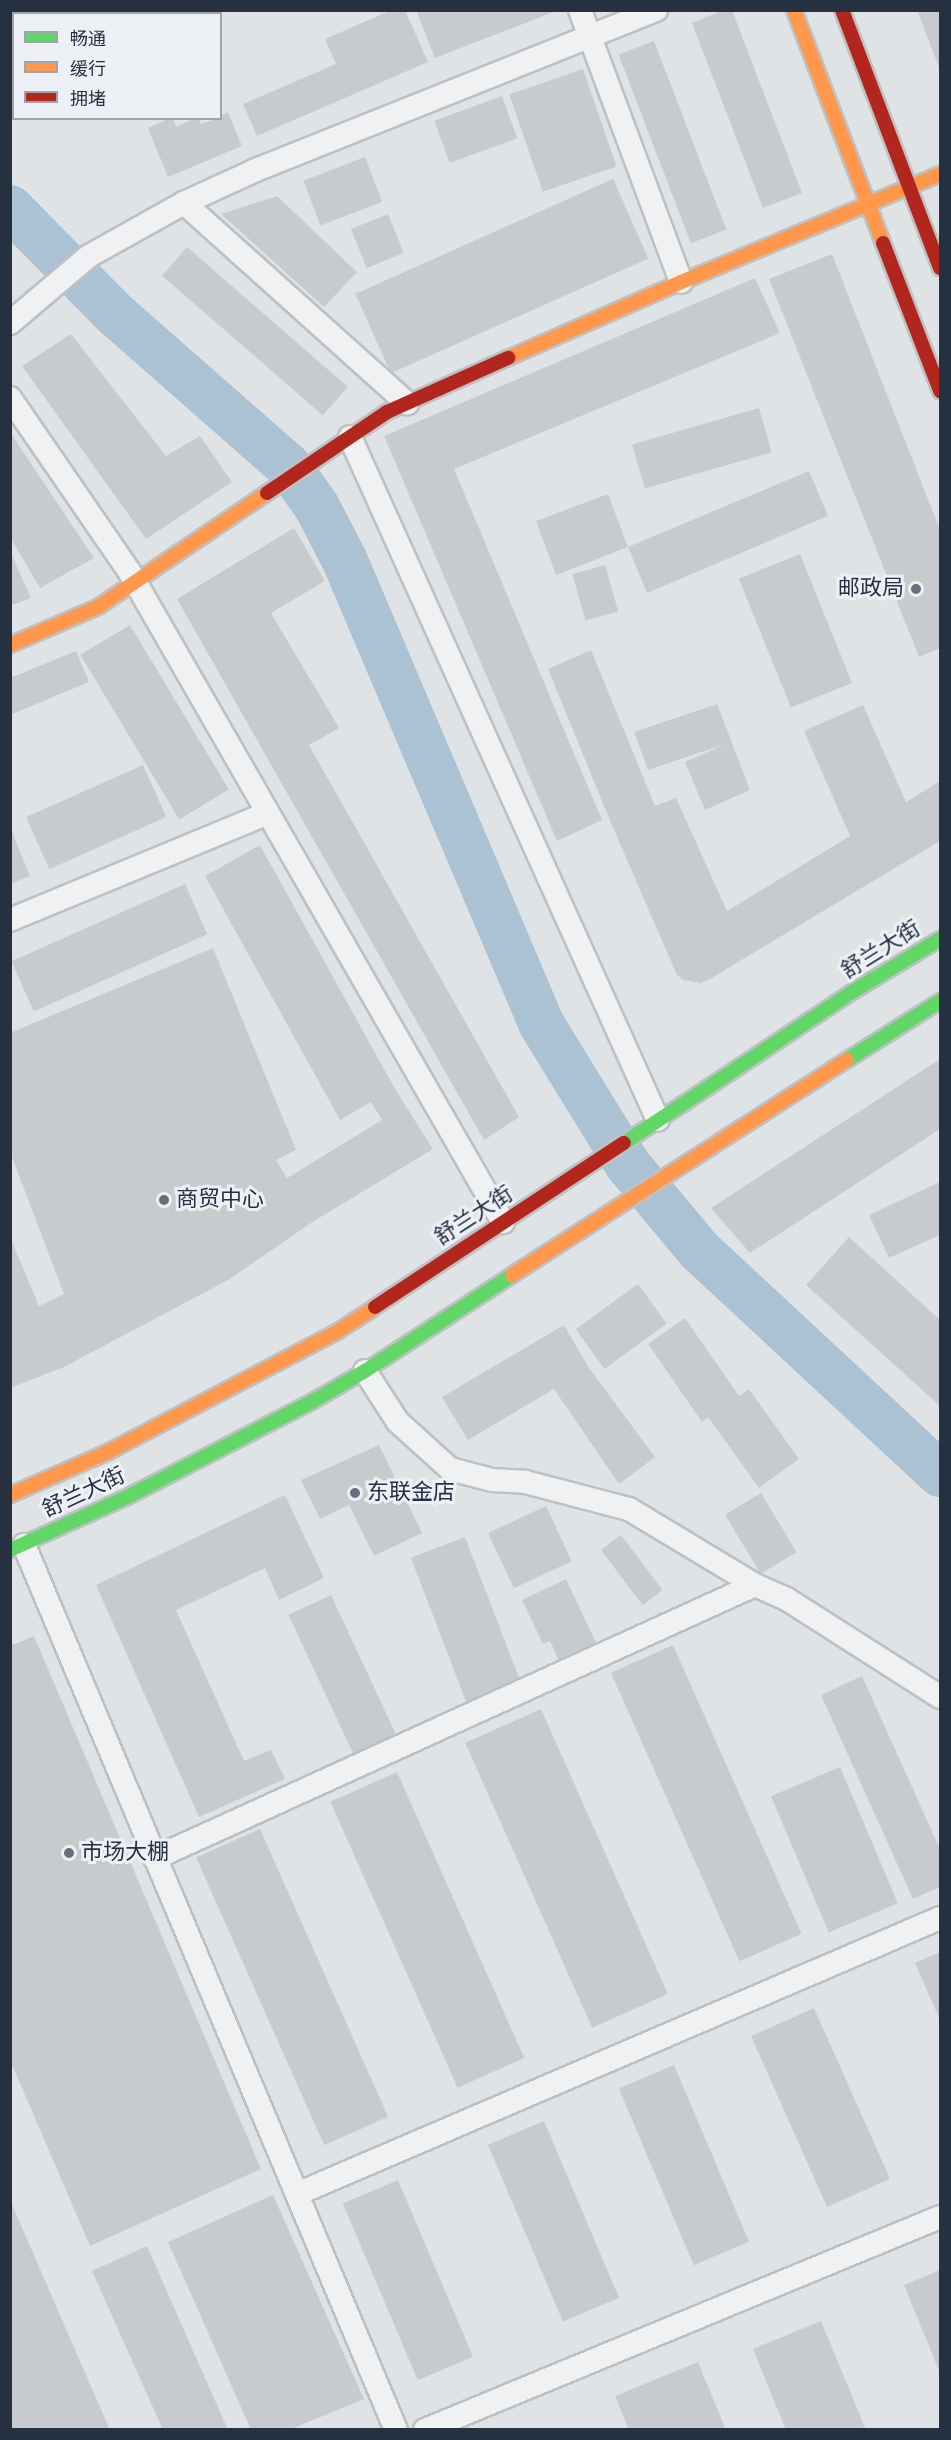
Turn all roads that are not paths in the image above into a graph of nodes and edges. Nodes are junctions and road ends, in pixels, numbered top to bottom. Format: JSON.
{"nodes":[{"id":1,"x":580,"y":10,"type":"edge"},
{"id":2,"x":656,"y":10,"type":"edge"},
{"id":3,"x":794,"y":10,"type":"edge"},
{"id":4,"x":842,"y":10,"type":"edge"},
{"id":5,"x":590,"y":37,"type":"junction"},
{"id":6,"x":940,"y":174,"type":"edge"},
{"id":7,"x":909,"y":186,"type":"junction"},
{"id":8,"x":868,"y":202,"type":"junction"},
{"id":9,"x":184,"y":203,"type":"junction"},
{"id":10,"x":940,"y":268,"type":"edge"},
{"id":11,"x":681,"y":282,"type":"junction"},
{"id":12,"x":16,"y":318,"type":"edge"},
{"id":13,"x":940,"y":391,"type":"edge"},
{"id":14,"x":10,"y":398,"type":"edge"},
{"id":15,"x":407,"y":403,"type":"junction"},
{"id":16,"x":347,"y":440,"type":"junction"},
{"id":17,"x":135,"y":583,"type":"junction"},
{"id":18,"x":10,"y":645,"type":"edge"},
{"id":19,"x":268,"y":813,"type":"junction"},
{"id":20,"x":10,"y":920,"type":"edge"},
{"id":21,"x":940,"y":939,"type":"edge"},
{"id":22,"x":940,"y":1001,"type":"edge"},
{"id":23,"x":657,"y":1120,"type":"junction"},
{"id":24,"x":503,"y":1222,"type":"junction"},
{"id":25,"x":365,"y":1371,"type":"junction"},
{"id":26,"x":13,"y":1488,"type":"edge"},
{"id":27,"x":17,"y":1548,"type":"edge"},
{"id":28,"x":755,"y":1585,"type":"junction"},
{"id":29,"x":940,"y":1698,"type":"edge"},
{"id":30,"x":155,"y":1858,"type":"junction"},
{"id":31,"x":940,"y":1918,"type":"edge"},
{"id":32,"x":297,"y":2194,"type":"junction"},
{"id":33,"x":940,"y":2217,"type":"edge"},
{"id":34,"x":396,"y":2430,"type":"edge"},
{"id":35,"x":425,"y":2430,"type":"edge"}],
"edges":[{"from":1,"to":5,"type":"street"},
{"from":2,"to":5,"type":"street"},
{"from":3,"to":8,"type":"main road"},
{"from":4,"to":7,"type":"main road"},
{"from":5,"to":9,"type":"street"},
{"from":5,"to":11,"type":"street"},
{"from":6,"to":7,"type":"main road"},
{"from":7,"to":8,"type":"main road"},
{"from":7,"to":10,"type":"main road"},
{"from":8,"to":11,"type":"main road"},
{"from":8,"to":13,"type":"main road"},
{"from":9,"to":12,"type":"street"},
{"from":9,"to":15,"type":"street"},
{"from":11,"to":15,"type":"main road"},
{"from":14,"to":17,"type":"street"},
{"from":15,"to":16,"type":"main road"},
{"from":16,"to":17,"type":"main road"},
{"from":16,"to":23,"type":"street"},
{"from":17,"to":18,"type":"main road"},
{"from":17,"to":19,"type":"street"},
{"from":19,"to":20,"type":"street"},
{"from":19,"to":24,"type":"street"},
{"from":21,"to":23,"type":"main road","name":"舒兰大街"},
{"from":22,"to":25,"type":"main road","name":"舒兰大街"},
{"from":23,"to":24,"type":"main road","name":"舒兰大街"},
{"from":24,"to":26,"type":"main road","name":"舒兰大街"},
{"from":25,"to":27,"type":"main road","name":"舒兰大街"},
{"from":25,"to":28,"type":"street"},
{"from":27,"to":30,"type":"street"},
{"from":28,"to":29,"type":"street"},
{"from":28,"to":30,"type":"street"},
{"from":30,"to":32,"type":"street"},
{"from":31,"to":32,"type":"street"},
{"from":32,"to":34,"type":"street"},
{"from":33,"to":35,"type":"street"}]}
